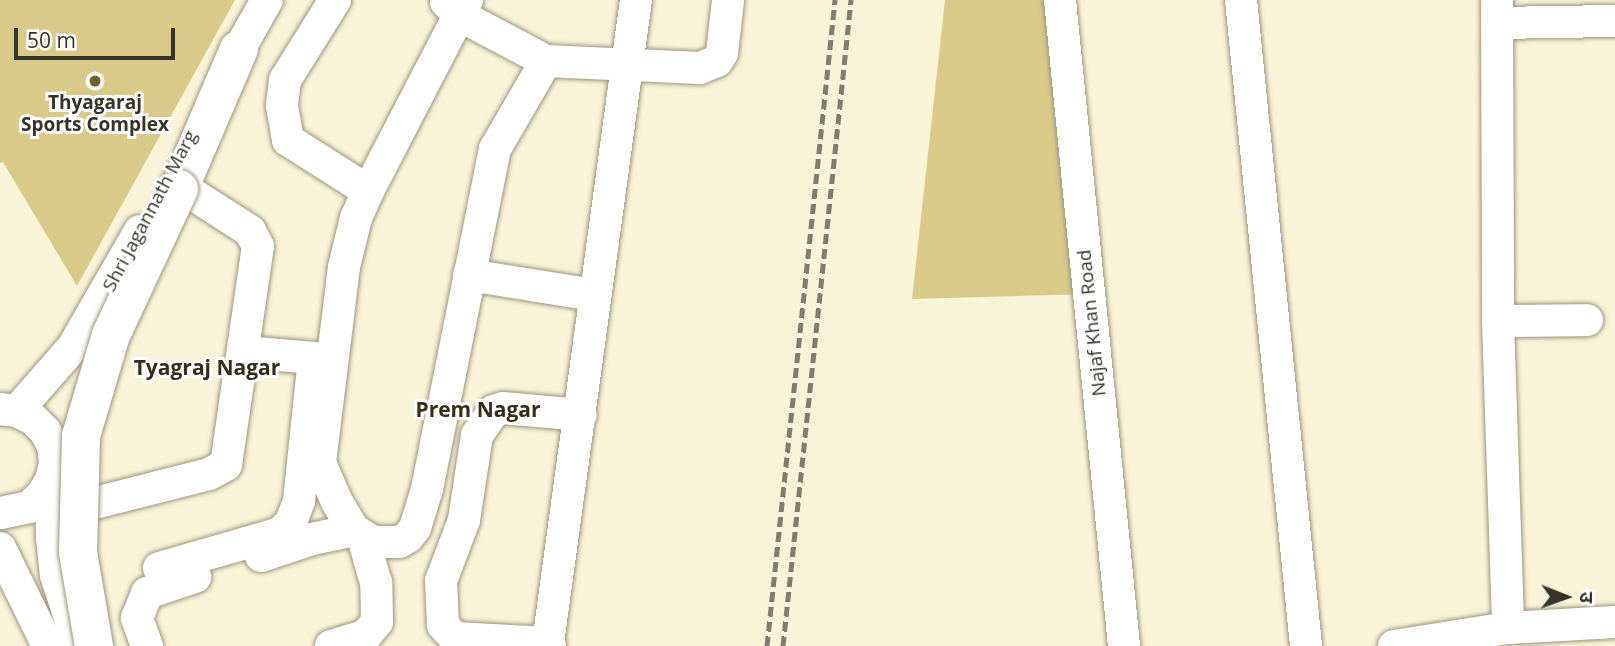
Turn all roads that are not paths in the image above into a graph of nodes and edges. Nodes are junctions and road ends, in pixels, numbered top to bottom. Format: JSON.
{"nodes":[{"id":1,"x":267,"y":0,"type":"edge"},
{"id":2,"x":636,"y":0,"type":"edge"},
{"id":3,"x":728,"y":0,"type":"edge"},
{"id":4,"x":1060,"y":0,"type":"edge"},
{"id":5,"x":1241,"y":0,"type":"edge"},
{"id":6,"x":327,"y":2,"type":"edge"},
{"id":7,"x":457,"y":5,"type":"edge"},
{"id":8,"x":1497,"y":12,"type":"edge"},
{"id":9,"x":1615,"y":21,"type":"edge"},
{"id":10,"x":239,"y":49,"type":"junction"},
{"id":11,"x":546,"y":61,"type":"junction"},
{"id":12,"x":626,"y":62,"type":"junction"},
{"id":13,"x":179,"y":187,"type":"junction"},
{"id":14,"x":368,"y":191,"type":"junction"},
{"id":15,"x":328,"y":252,"type":"dead end"},
{"id":16,"x":469,"y":275,"type":"junction"},
{"id":17,"x":594,"y":295,"type":"junction"},
{"id":18,"x":1587,"y":320,"type":"dead end"},
{"id":19,"x":1498,"y":321,"type":"junction"},
{"id":20,"x":244,"y":352,"type":"junction"},
{"id":21,"x":314,"y":358,"type":"junction"},
{"id":22,"x":9,"y":410,"type":"edge"},
{"id":23,"x":581,"y":415,"type":"junction"},
{"id":24,"x":51,"y":480,"type":"junction"},
{"id":25,"x":0,"y":513,"type":"edge"},
{"id":26,"x":52,"y":514,"type":"junction"},
{"id":27,"x":359,"y":534,"type":"junction"},
{"id":28,"x":0,"y":548,"type":"edge"},
{"id":29,"x":159,"y":568,"type":"dead end"},
{"id":30,"x":1615,"y":622,"type":"edge"},
{"id":31,"x":1507,"y":628,"type":"junction"},
{"id":32,"x":145,"y":642,"type":"edge"},
{"id":33,"x":454,"y":642,"type":"edge"},
{"id":34,"x":549,"y":644,"type":"edge"},
{"id":35,"x":48,"y":646,"type":"edge"},
{"id":36,"x":79,"y":646,"type":"edge"},
{"id":37,"x":94,"y":646,"type":"edge"},
{"id":38,"x":108,"y":646,"type":"edge"},
{"id":39,"x":331,"y":646,"type":"edge"},
{"id":40,"x":1124,"y":646,"type":"edge"},
{"id":41,"x":1306,"y":646,"type":"edge"},
{"id":42,"x":1394,"y":646,"type":"edge"}],
"edges":[{"from":1,"to":10,"type":"street","name":"Shri Jagannath Marg"},
{"from":2,"to":12,"type":"street"},
{"from":3,"to":12,"type":"street"},
{"from":4,"to":40,"type":"street","name":"Najaf Khan Road"},
{"from":5,"to":41,"type":"street"},
{"from":6,"to":14,"type":"street"},
{"from":7,"to":11,"type":"street"},
{"from":7,"to":14,"type":"street"},
{"from":8,"to":9,"type":"street"},
{"from":8,"to":19,"type":"street"},
{"from":10,"to":13,"type":"highway"},
{"from":10,"to":22,"type":"street","name":"Shri Jagannath Marg"},
{"from":11,"to":12,"type":"street"},
{"from":11,"to":16,"type":"street"},
{"from":12,"to":17,"type":"street"},
{"from":13,"to":20,"type":"street"},
{"from":13,"to":37,"type":"highway","bridge":true},
{"from":14,"to":27,"type":"street"},
{"from":15,"to":21,"type":"street"},
{"from":16,"to":17,"type":"street"},
{"from":16,"to":27,"type":"street"},
{"from":17,"to":23,"type":"street"},
{"from":18,"to":19,"type":"street"},
{"from":19,"to":31,"type":"street"},
{"from":20,"to":21,"type":"street"},
{"from":20,"to":26,"type":"street"},
{"from":21,"to":29,"type":"street"},
{"from":22,"to":24,"type":"street"},
{"from":23,"to":33,"type":"street"},
{"from":23,"to":34,"type":"street"},
{"from":24,"to":25,"type":"street"},
{"from":24,"to":26,"type":"street"},
{"from":26,"to":36,"type":"street"},
{"from":27,"to":32,"type":"street"},
{"from":27,"to":39,"type":"street"},
{"from":28,"to":35,"type":"street"},
{"from":30,"to":31,"type":"street"},
{"from":31,"to":42,"type":"street"},
{"from":32,"to":38,"type":"street"},
{"from":33,"to":34,"type":"street"}]}
